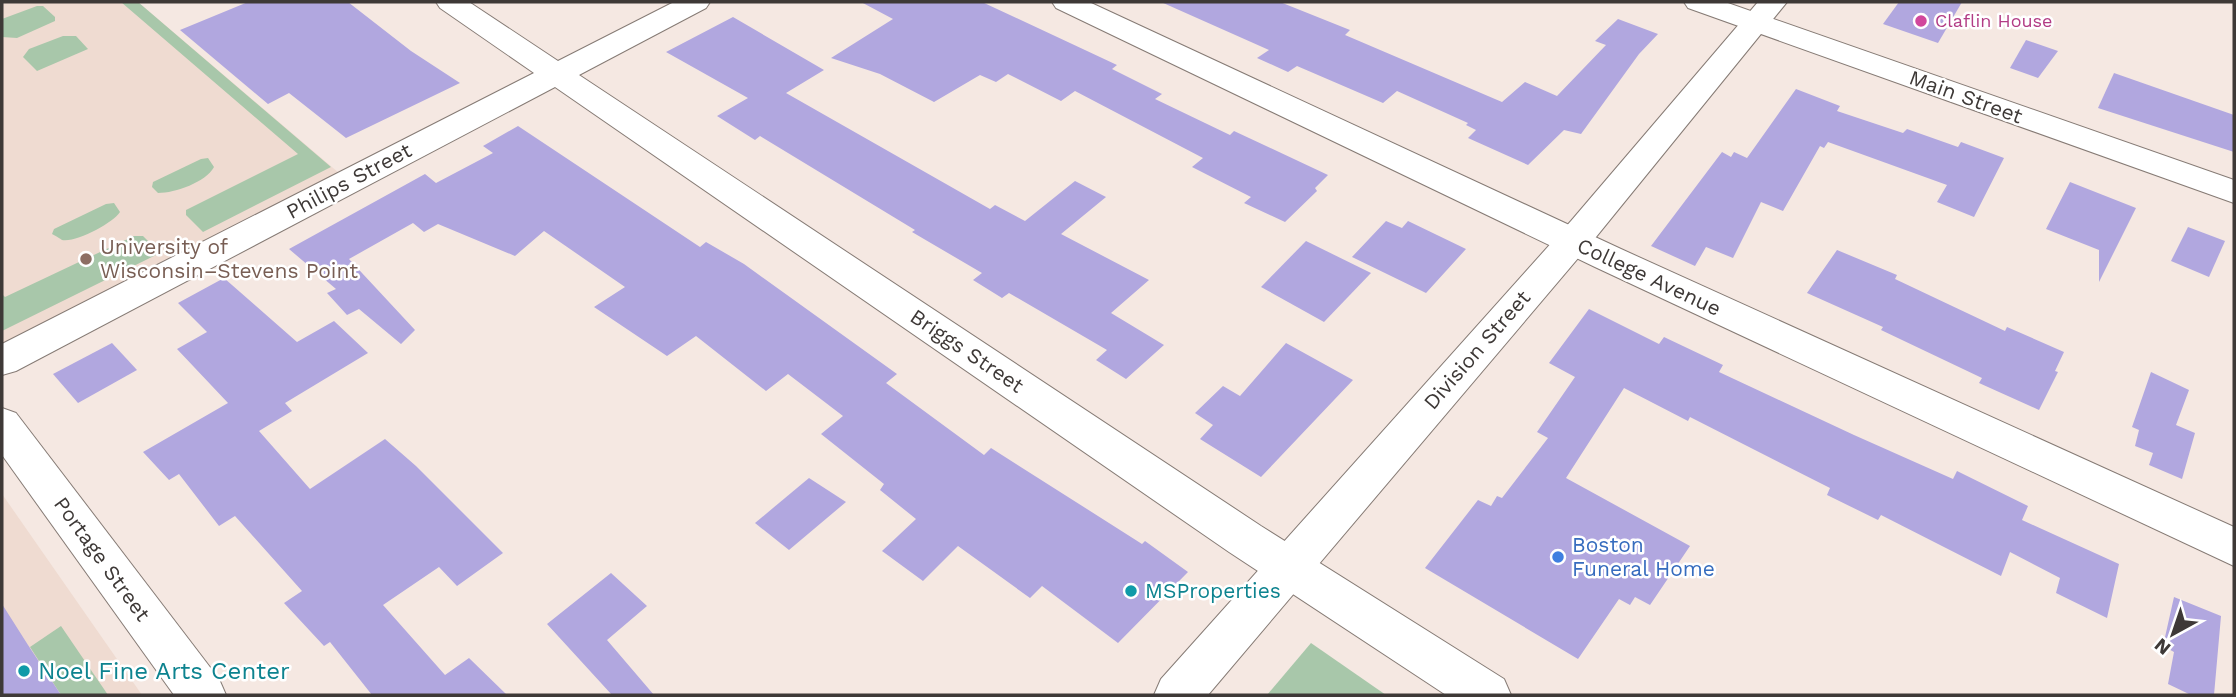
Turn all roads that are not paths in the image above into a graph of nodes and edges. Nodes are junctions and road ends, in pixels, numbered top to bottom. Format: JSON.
{"nodes":[{"id":1,"x":450,"y":2,"type":"edge"},
{"id":2,"x":696,"y":2,"type":"edge"},
{"id":3,"x":1066,"y":2,"type":"edge"},
{"id":4,"x":1698,"y":2,"type":"edge"},
{"id":5,"x":1764,"y":12,"type":"edge"},
{"id":6,"x":556,"y":73,"type":"junction"},
{"id":7,"x":2234,"y":192,"type":"edge"},
{"id":8,"x":1572,"y":241,"type":"junction"},
{"id":9,"x":2,"y":361,"type":"edge"},
{"id":10,"x":2,"y":424,"type":"edge"},
{"id":11,"x":2234,"y":547,"type":"edge"},
{"id":12,"x":1287,"y":567,"type":"junction"},
{"id":13,"x":202,"y":695,"type":"edge"},
{"id":14,"x":1178,"y":695,"type":"edge"},
{"id":15,"x":1487,"y":695,"type":"edge"}],
"edges":[{"from":1,"to":6,"type":"street","name":"Briggs Street"},
{"from":2,"to":6,"type":"street","name":"Philips Street"},
{"from":3,"to":8,"type":"street","name":"College Avenue"},
{"from":4,"to":5,"type":"street","name":"Main Street"},
{"from":5,"to":7,"type":"street","name":"Main Street"},
{"from":5,"to":8,"type":"street","name":"Division Street"},
{"from":6,"to":9,"type":"street","name":"Philips Street"},
{"from":6,"to":12,"type":"street","name":"Briggs Street"},
{"from":8,"to":11,"type":"street","name":"College Avenue"},
{"from":8,"to":12,"type":"street","name":"Division Street"},
{"from":10,"to":13,"type":"street","name":"Portage Street"},
{"from":12,"to":14,"type":"street","name":"Division Street"},
{"from":12,"to":15,"type":"street","name":"Briggs Street"}]}
